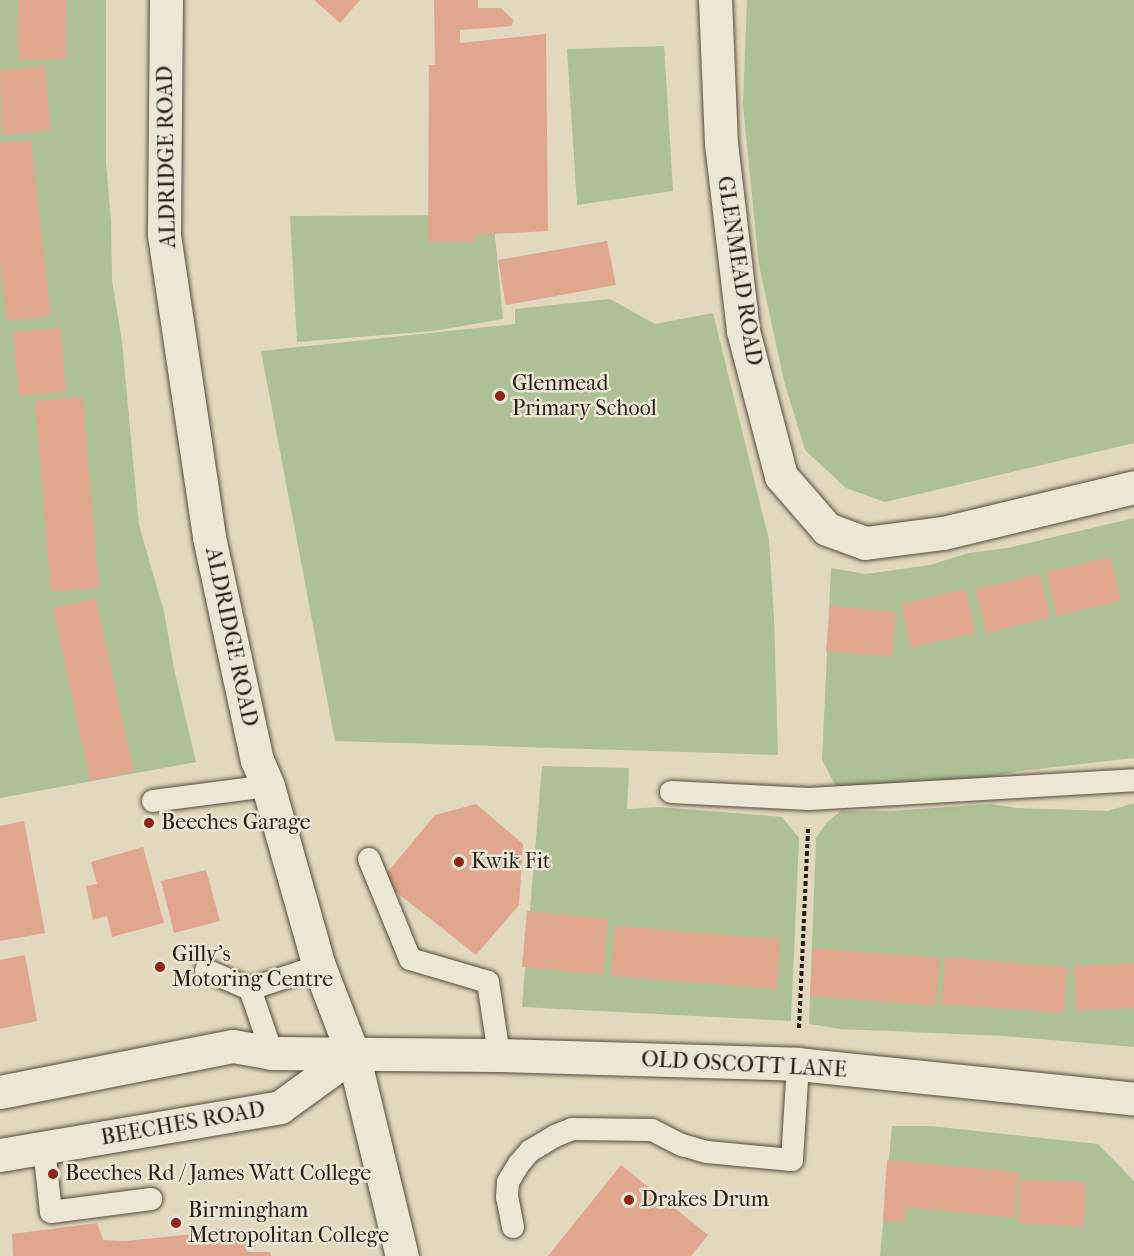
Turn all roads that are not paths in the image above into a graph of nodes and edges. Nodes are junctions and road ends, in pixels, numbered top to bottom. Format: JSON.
{"nodes":[{"id":1,"x":166,"y":0,"type":"edge"},
{"id":2,"x":715,"y":0,"type":"edge"},
{"id":3,"x":1134,"y":487,"type":"edge"},
{"id":4,"x":1134,"y":780,"type":"edge"},
{"id":5,"x":267,"y":786,"type":"junction"},
{"id":6,"x":672,"y":792,"type":"dead end"},
{"id":7,"x":153,"y":801,"type":"dead end"},
{"id":8,"x":369,"y":859,"type":"dead end"},
{"id":9,"x":319,"y":966,"type":"junction"},
{"id":10,"x":206,"y":970,"type":"dead end"},
{"id":11,"x":250,"y":989,"type":"junction"},
{"id":12,"x":272,"y":1053,"type":"junction"},
{"id":13,"x":353,"y":1054,"type":"junction"},
{"id":14,"x":499,"y":1055,"type":"junction"},
{"id":15,"x":798,"y":1064,"type":"junction"},
{"id":16,"x":0,"y":1092,"type":"edge"},
{"id":17,"x":1134,"y":1099,"type":"edge"},
{"id":18,"x":44,"y":1148,"type":"junction"},
{"id":19,"x":0,"y":1155,"type":"edge"},
{"id":20,"x":151,"y":1199,"type":"dead end"},
{"id":21,"x":513,"y":1227,"type":"dead end"},
{"id":22,"x":402,"y":1256,"type":"edge"}],
"edges":[{"from":1,"to":5,"type":"street","name":"ALDRIDGE ROAD"},
{"from":2,"to":3,"type":"street","name":"GLENMEAD ROAD"},
{"from":4,"to":6,"type":"lane"},
{"from":5,"to":7,"type":"lane"},
{"from":5,"to":9,"type":"street","name":"ALDRIDGE ROAD"},
{"from":8,"to":14,"type":"lane"},
{"from":9,"to":11,"type":"lane"},
{"from":9,"to":13,"type":"street","name":"ALDRIDGE ROAD"},
{"from":10,"to":11,"type":"lane"},
{"from":11,"to":12,"type":"lane"},
{"from":12,"to":13,"type":"street"},
{"from":12,"to":16,"type":"street"},
{"from":13,"to":14,"type":"street","name":"OLD OSCOTT LANE"},
{"from":13,"to":18,"type":"street","name":"BEECHES ROAD"},
{"from":13,"to":22,"type":"street","name":"ALDRIDGE ROAD"},
{"from":14,"to":15,"type":"street","name":"OLD OSCOTT LANE"},
{"from":15,"to":17,"type":"street","name":"OLD OSCOTT LANE"},
{"from":15,"to":21,"type":"lane"},
{"from":18,"to":19,"type":"street","name":"BEECHES ROAD"},
{"from":18,"to":20,"type":"lane"}]}
